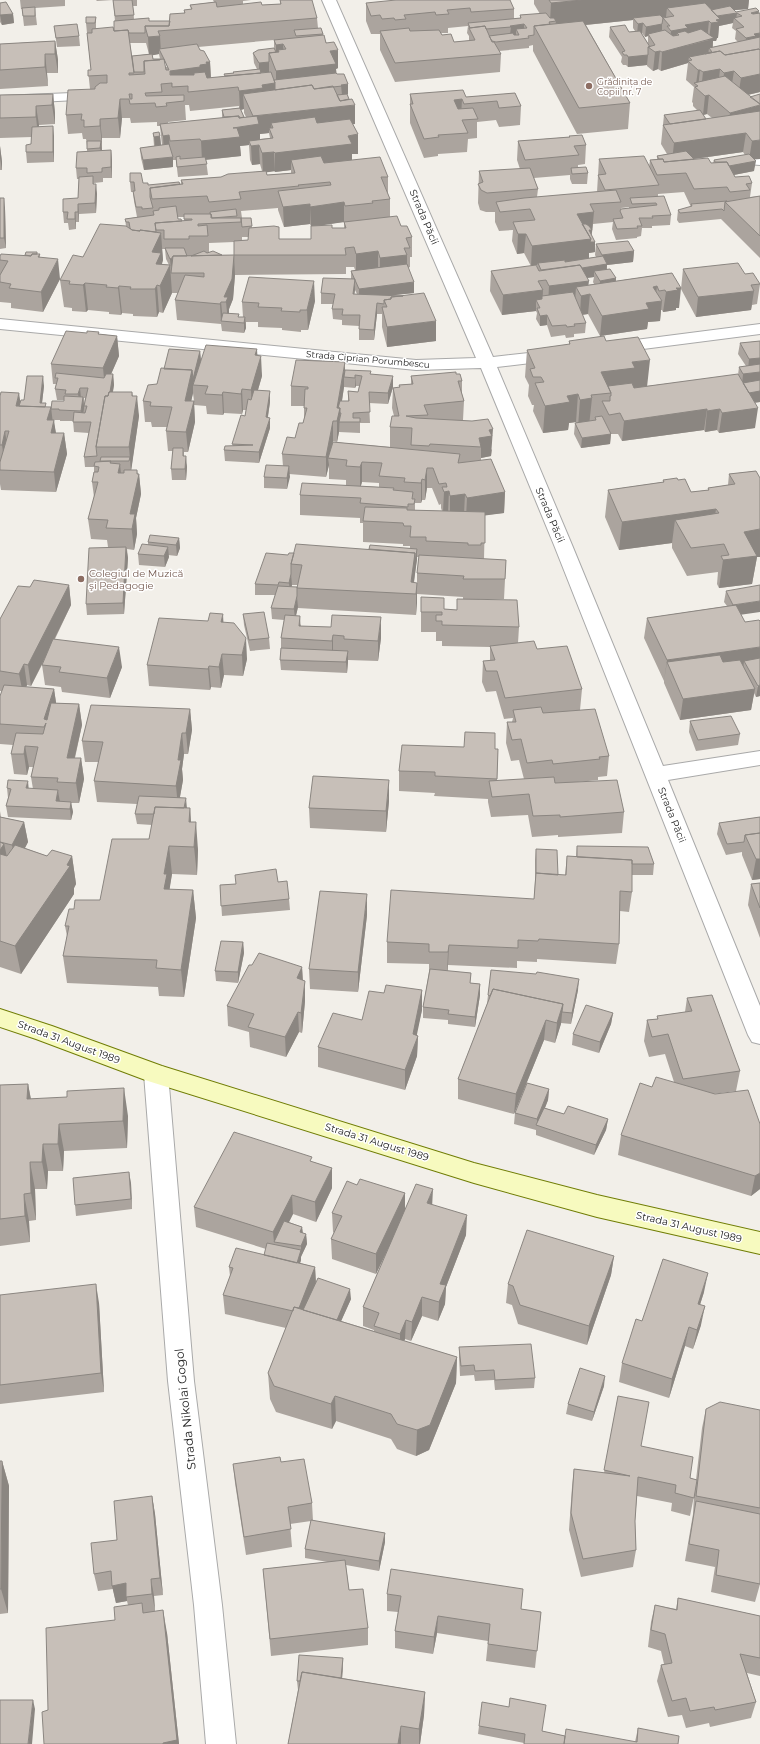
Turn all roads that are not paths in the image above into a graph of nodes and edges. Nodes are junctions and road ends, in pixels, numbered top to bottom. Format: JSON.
{"nodes":[{"id":1,"x":329,"y":0,"type":"edge"},
{"id":2,"x":72,"y":97,"type":"edge"},
{"id":3,"x":0,"y":100,"type":"edge"},
{"id":4,"x":0,"y":324,"type":"edge"},
{"id":5,"x":760,"y":329,"type":"edge"},
{"id":6,"x":596,"y":350,"type":"edge"},
{"id":7,"x":573,"y":353,"type":"edge"},
{"id":8,"x":487,"y":364,"type":"junction"},
{"id":9,"x":760,"y":758,"type":"edge"},
{"id":10,"x":656,"y":775,"type":"junction"},
{"id":11,"x":0,"y":1018,"type":"edge"},
{"id":12,"x":760,"y":1035,"type":"edge"},
{"id":13,"x":156,"y":1074,"type":"junction"},
{"id":14,"x":760,"y":1242,"type":"edge"},
{"id":15,"x":221,"y":1744,"type":"edge"}],
"edges":[{"from":1,"to":8,"type":"street","name":"Strada Păcii"},
{"from":2,"to":3,"type":"street"},
{"from":4,"to":8,"type":"street","name":"Strada Ciprian Porumbescu"},
{"from":5,"to":6,"type":"street"},
{"from":7,"to":8,"type":"street","name":"Strada Ciprian Porumbescu"},
{"from":8,"to":10,"type":"street","name":"Strada Păcii"},
{"from":9,"to":10,"type":"street"},
{"from":10,"to":12,"type":"street","name":"Strada Păcii"},
{"from":11,"to":13,"type":"main road","name":"Strada 31 August 1989"},
{"from":13,"to":14,"type":"main road","name":"Strada 31 August 1989"},
{"from":13,"to":15,"type":"street","name":"Strada Nikolai Gogol"}]}
